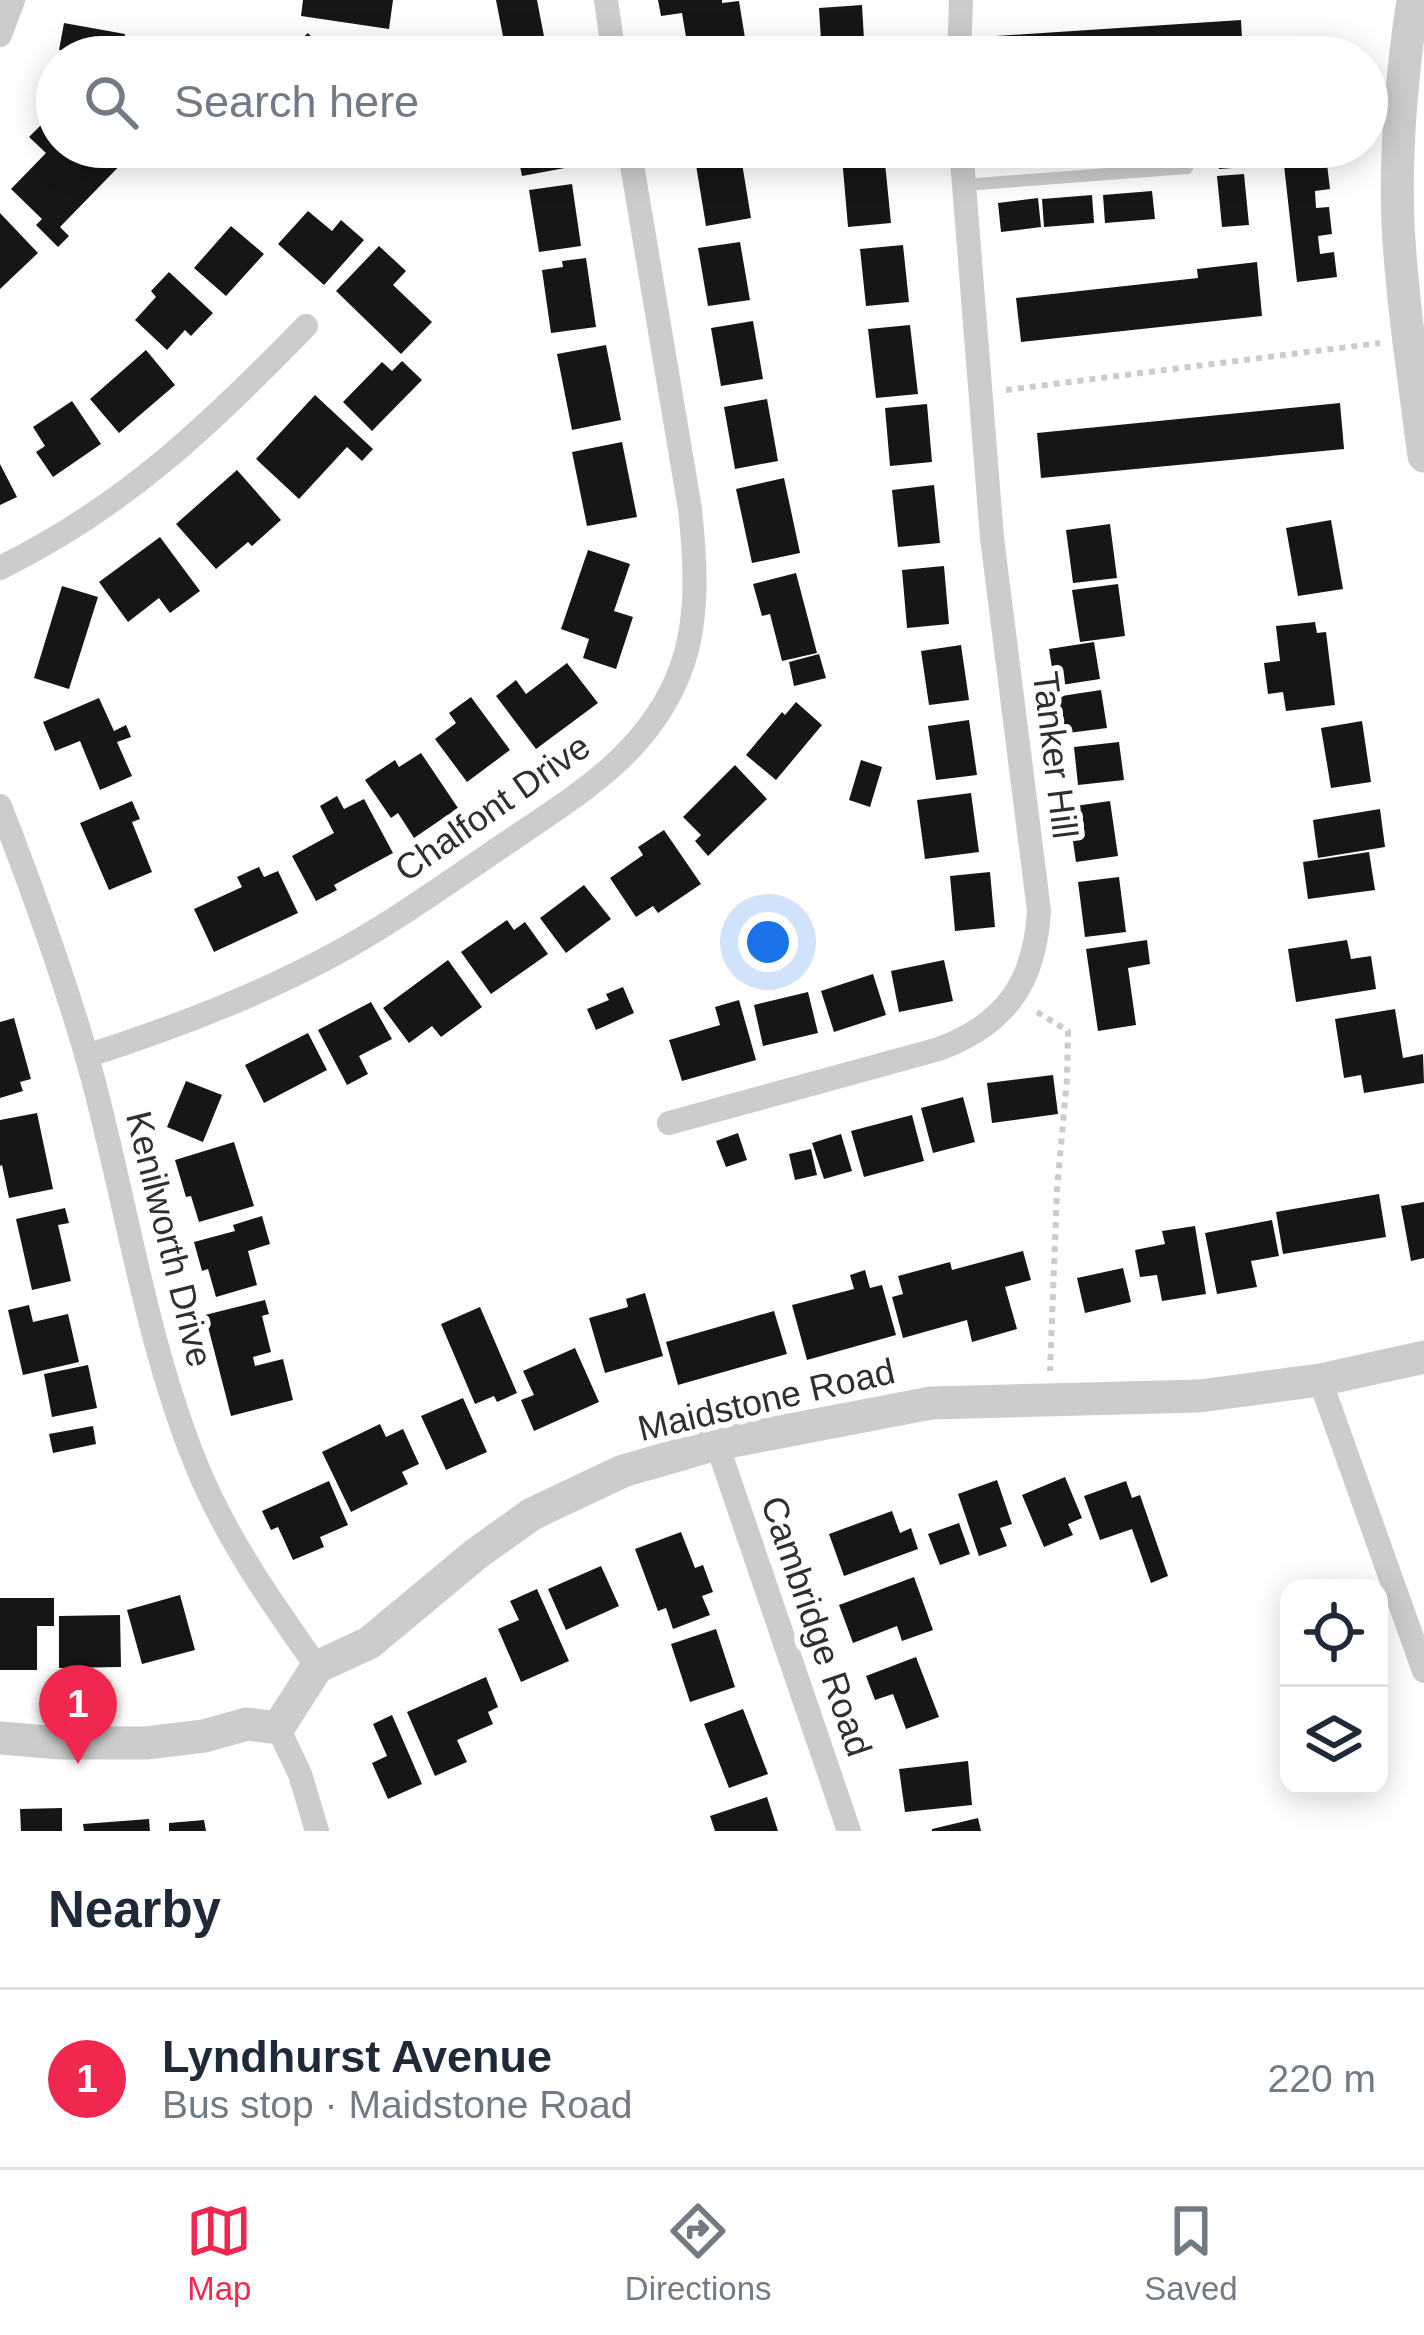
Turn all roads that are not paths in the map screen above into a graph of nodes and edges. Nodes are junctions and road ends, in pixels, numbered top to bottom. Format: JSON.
{"nodes":[{"id":1,"x":13,"y":0,"type":"edge"},
{"id":2,"x":606,"y":0,"type":"edge"},
{"id":3,"x":961,"y":0,"type":"edge"},
{"id":4,"x":1413,"y":0,"type":"edge"},
{"id":5,"x":0,"y":35,"type":"edge"},
{"id":6,"x":611,"y":36,"type":"edge"},
{"id":7,"x":959,"y":36,"type":"edge"},
{"id":8,"x":632,"y":168,"type":"edge"},
{"id":9,"x":962,"y":168,"type":"edge"},
{"id":10,"x":1187,"y":168,"type":"dead end"},
{"id":11,"x":963,"y":185,"type":"junction"},
{"id":12,"x":306,"y":326,"type":"dead end"},
{"id":13,"x":1417,"y":338,"type":"edge"},
{"id":14,"x":1424,"y":456,"type":"edge"},
{"id":15,"x":0,"y":568,"type":"edge"},
{"id":16,"x":0,"y":806,"type":"edge"},
{"id":17,"x":86,"y":1056,"type":"junction"},
{"id":18,"x":669,"y":1123,"type":"dead end"},
{"id":19,"x":1424,"y":1357,"type":"edge"},
{"id":20,"x":1320,"y":1380,"type":"junction"},
{"id":21,"x":717,"y":1444,"type":"junction"},
{"id":22,"x":317,"y":1667,"type":"junction"},
{"id":23,"x":1424,"y":1671,"type":"edge"},
{"id":24,"x":278,"y":1728,"type":"junction"},
{"id":25,"x":0,"y":1738,"type":"edge"},
{"id":26,"x":316,"y":1831,"type":"edge"},
{"id":27,"x":848,"y":1831,"type":"edge"}],
"edges":[{"from":1,"to":5,"type":"street"},
{"from":2,"to":6,"type":"street"},
{"from":3,"to":7,"type":"street"},
{"from":4,"to":13,"type":"street"},
{"from":8,"to":17,"type":"street","name":"Chalfont Drive"},
{"from":9,"to":11,"type":"street","name":"Tanker Hill"},
{"from":10,"to":11,"type":"lane"},
{"from":11,"to":18,"type":"street","name":"Tanker Hill"},
{"from":12,"to":15,"type":"street"},
{"from":13,"to":14,"type":"street"},
{"from":16,"to":17,"type":"street","name":"Kenilworth Drive"},
{"from":17,"to":22,"type":"street","name":"Kenilworth Drive"},
{"from":19,"to":20,"type":"street","name":"Maidstone Road"},
{"from":20,"to":21,"type":"street","name":"Maidstone Road"},
{"from":20,"to":23,"type":"street"},
{"from":21,"to":22,"type":"street","name":"Maidstone Road"},
{"from":21,"to":27,"type":"street","name":"Cambridge Road"},
{"from":22,"to":24,"type":"street"},
{"from":24,"to":25,"type":"street"},
{"from":24,"to":26,"type":"street"}]}
